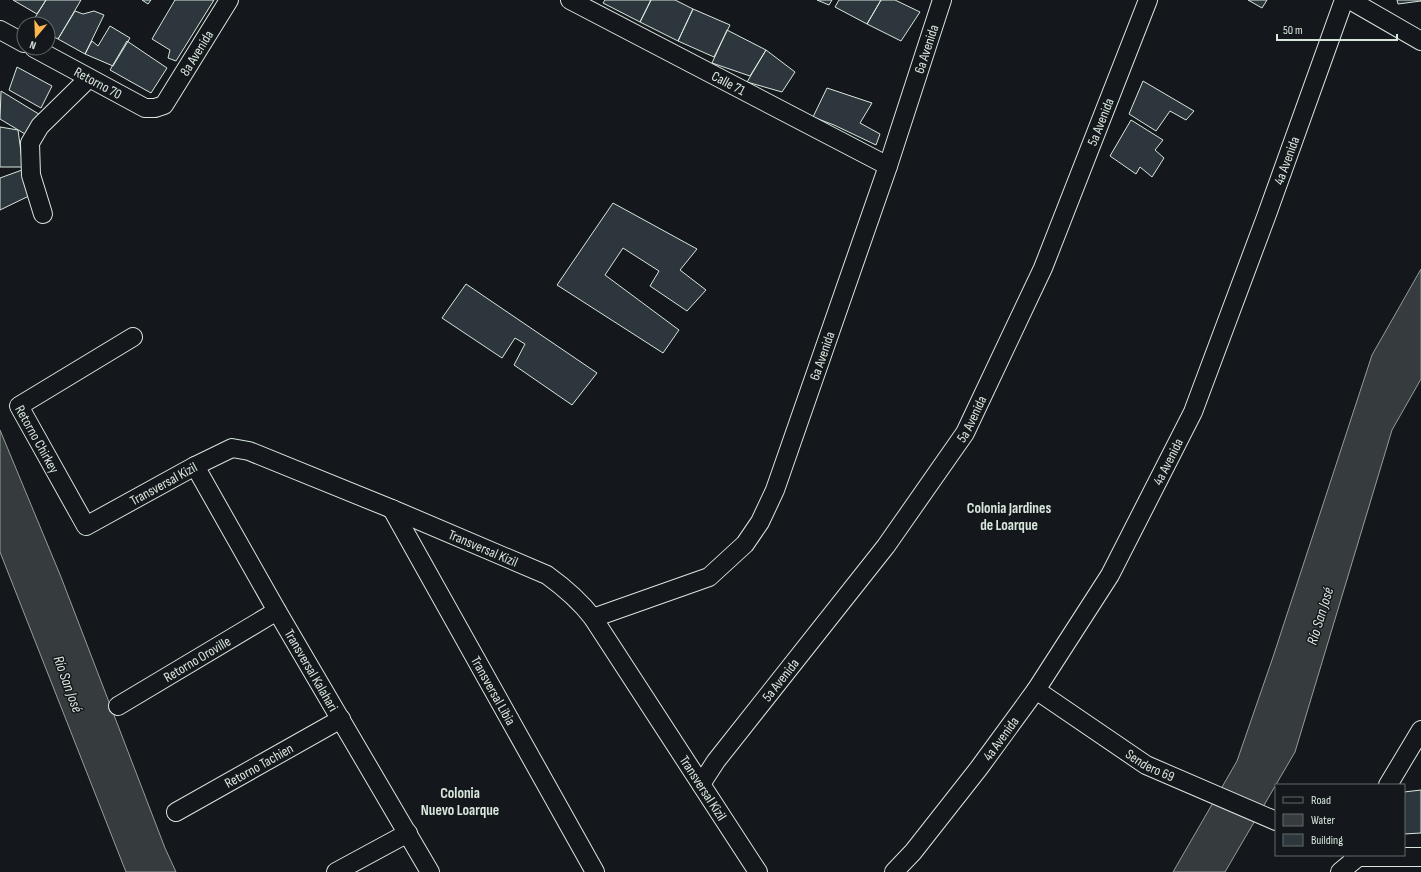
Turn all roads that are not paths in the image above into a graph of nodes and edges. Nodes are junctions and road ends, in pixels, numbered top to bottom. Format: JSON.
{"nodes":[{"id":1,"x":228,"y":0,"type":"edge"},
{"id":2,"x":570,"y":0,"type":"edge"},
{"id":3,"x":1148,"y":0,"type":"edge"},
{"id":4,"x":1344,"y":0,"type":"edge"},
{"id":5,"x":1350,"y":0,"type":"edge"},
{"id":6,"x":938,"y":2,"type":"edge"},
{"id":7,"x":0,"y":30,"type":"edge"},
{"id":8,"x":16,"y":39,"type":"edge"},
{"id":9,"x":1421,"y":41,"type":"edge"},
{"id":10,"x":49,"y":56,"type":"edge"},
{"id":11,"x":90,"y":78,"type":"junction"},
{"id":12,"x":164,"y":105,"type":"joint"},
{"id":13,"x":888,"y":166,"type":"junction"},
{"id":14,"x":43,"y":214,"type":"dead end"},
{"id":15,"x":133,"y":337,"type":"dead end"},
{"id":16,"x":196,"y":466,"type":"junction"},
{"id":17,"x":392,"y":509,"type":"junction"},
{"id":18,"x":86,"y":526,"type":"joint"},
{"id":19,"x":277,"y":611,"type":"junction"},
{"id":20,"x":593,"y":618,"type":"junction"},
{"id":21,"x":1036,"y":690,"type":"junction"},
{"id":22,"x":118,"y":706,"type":"dead end"},
{"id":23,"x":341,"y":719,"type":"junction"},
{"id":24,"x":1421,"y":730,"type":"edge"},
{"id":25,"x":701,"y":784,"type":"junction"},
{"id":26,"x":1389,"y":784,"type":"edge"},
{"id":27,"x":176,"y":812,"type":"dead end"},
{"id":28,"x":1275,"y":822,"type":"edge"},
{"id":29,"x":408,"y":833,"type":"junction"},
{"id":30,"x":1421,"y":857,"type":"edge"},
{"id":31,"x":1356,"y":860,"type":"edge"},
{"id":32,"x":336,"y":872,"type":"edge"},
{"id":33,"x":430,"y":872,"type":"edge"},
{"id":34,"x":595,"y":872,"type":"edge"},
{"id":35,"x":758,"y":872,"type":"edge"},
{"id":36,"x":894,"y":872,"type":"edge"},
{"id":37,"x":1340,"y":872,"type":"edge"}],
"edges":[{"from":1,"to":12,"type":"street","name":"8a Avenida"},
{"from":2,"to":13,"type":"street","name":"Calle 71"},
{"from":3,"to":25,"type":"street","name":"5a Avenida"},
{"from":4,"to":21,"type":"street","name":"4a Avenida"},
{"from":5,"to":9,"type":"street"},
{"from":6,"to":13,"type":"street","name":"6a Avenida"},
{"from":7,"to":8,"type":"street"},
{"from":10,"to":11,"type":"street","name":"Retorno 70"},
{"from":11,"to":12,"type":"street","name":"Retorno 70"},
{"from":11,"to":14,"type":"street"},
{"from":13,"to":20,"type":"street","name":"6a Avenida"},
{"from":15,"to":18,"type":"street","name":"Retorno Chirkey"},
{"from":16,"to":17,"type":"street","name":"Transversal Kizil"},
{"from":16,"to":18,"type":"street","name":"Transversal Kizil"},
{"from":16,"to":19,"type":"street","name":"Transversal Kalahari"},
{"from":17,"to":20,"type":"street","name":"Transversal Kizil"},
{"from":17,"to":34,"type":"street","name":"Transversal Libia"},
{"from":19,"to":22,"type":"street","name":"Retorno Oroville"},
{"from":19,"to":23,"type":"street","name":"Transversal Kalahari"},
{"from":20,"to":25,"type":"street","name":"Transversal Kizil"},
{"from":21,"to":28,"type":"street","name":"Sendero 69"},
{"from":21,"to":36,"type":"street","name":"4a Avenida"},
{"from":23,"to":27,"type":"street","name":"Retorno Tachien"},
{"from":23,"to":29,"type":"street","name":"Transversal Kalahari"},
{"from":24,"to":26,"type":"street"},
{"from":25,"to":35,"type":"street","name":"Transversal Kizil"},
{"from":29,"to":32,"type":"street"},
{"from":29,"to":33,"type":"street","name":"Transversal Kalahari"},
{"from":30,"to":31,"type":"street"},
{"from":31,"to":37,"type":"street"}]}
